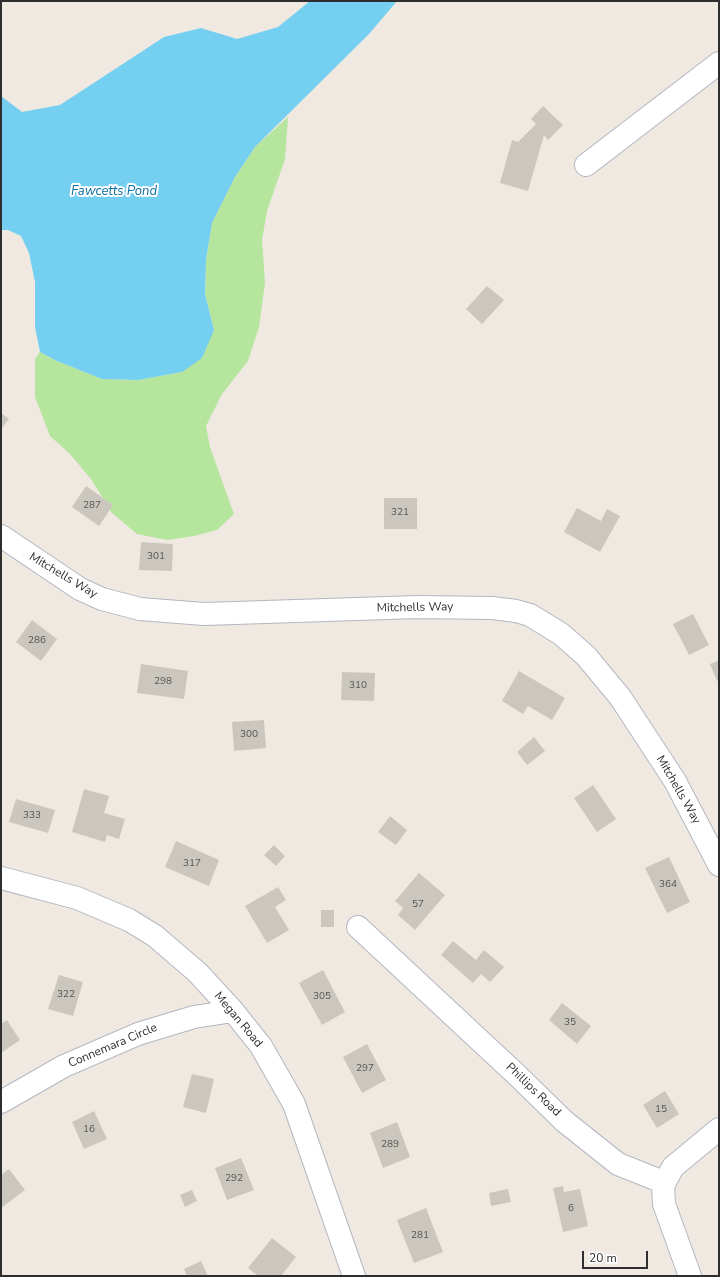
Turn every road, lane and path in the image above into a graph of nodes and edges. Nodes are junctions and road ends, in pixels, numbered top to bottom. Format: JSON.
{"nodes":[{"id":1,"x":719,"y":63,"type":"edge"},
{"id":2,"x":586,"y":165,"type":"dead end"},
{"id":3,"x":1,"y":536,"type":"edge"},
{"id":4,"x":719,"y":865,"type":"edge"},
{"id":5,"x":1,"y":878,"type":"edge"},
{"id":6,"x":358,"y":927,"type":"dead end"},
{"id":7,"x":233,"y":1011,"type":"junction"},
{"id":8,"x":1,"y":1102,"type":"edge"},
{"id":9,"x":719,"y":1129,"type":"edge"},
{"id":10,"x":663,"y":1182,"type":"junction"},
{"id":11,"x":354,"y":1276,"type":"edge"},
{"id":12,"x":690,"y":1276,"type":"edge"}],
"edges":[{"from":1,"to":2,"type":"street"},
{"from":3,"to":4,"type":"street","name":"Mitchells Way"},
{"from":5,"to":7,"type":"street","name":"Megan Road"},
{"from":6,"to":10,"type":"street","name":"Phillips Road"},
{"from":7,"to":8,"type":"street","name":"Connemara Circle"},
{"from":7,"to":11,"type":"street","name":"Megan Road"},
{"from":9,"to":10,"type":"street"},
{"from":10,"to":12,"type":"street"}]}
